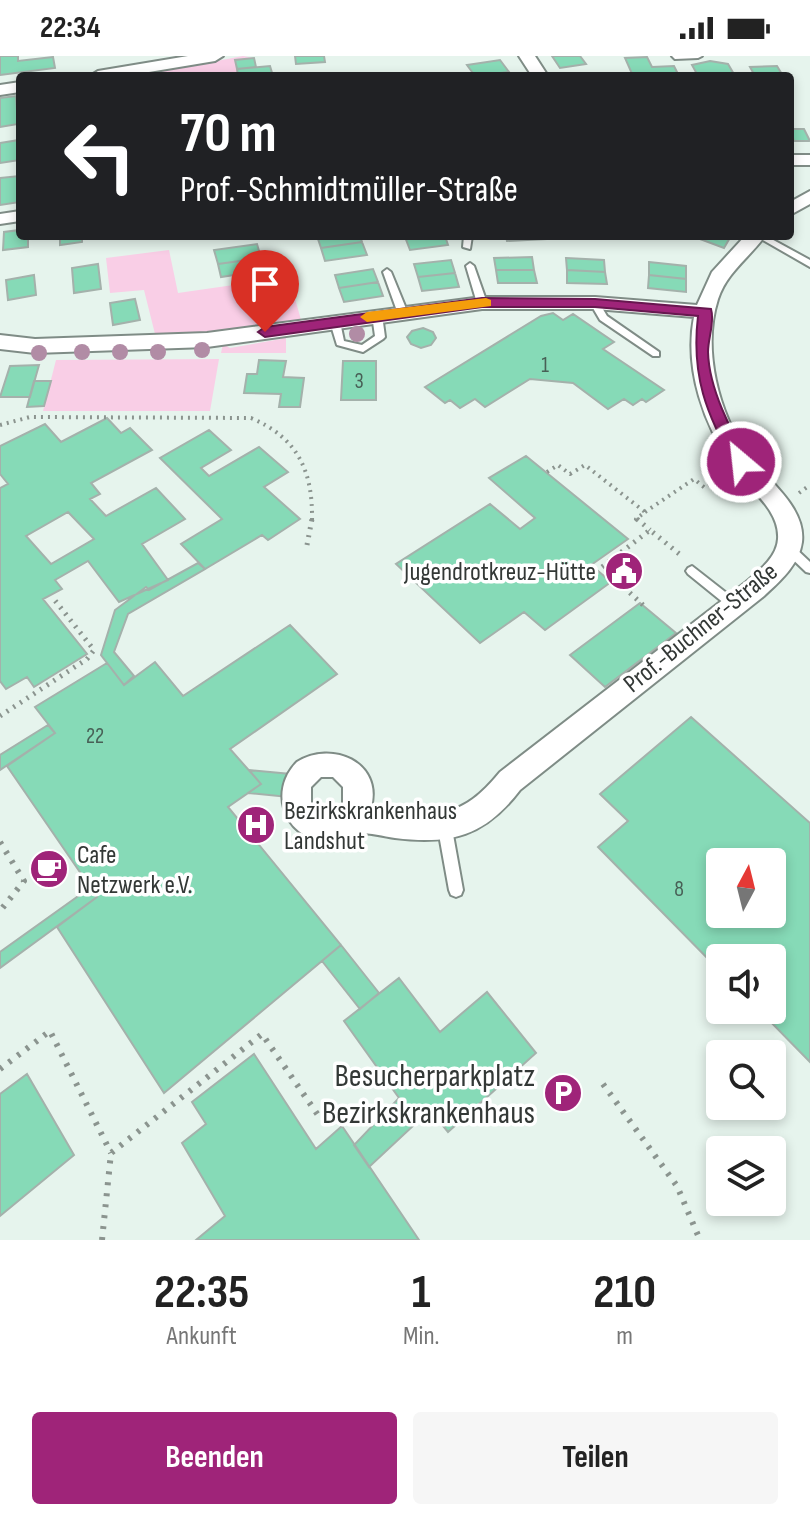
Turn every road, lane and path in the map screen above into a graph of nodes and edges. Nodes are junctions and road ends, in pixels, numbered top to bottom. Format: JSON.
{"nodes":[{"id":1,"x":215,"y":56,"type":"edge"},
{"id":2,"x":698,"y":56,"type":"edge"},
{"id":3,"x":675,"y":57,"type":"edge"},
{"id":4,"x":121,"y":72,"type":"edge"},
{"id":5,"x":468,"y":240,"type":"edge"},
{"id":6,"x":754,"y":240,"type":"edge"},
{"id":7,"x":765,"y":240,"type":"edge"},
{"id":8,"x":467,"y":247,"type":"dead end"},
{"id":9,"x":810,"y":264,"type":"edge"},
{"id":10,"x":470,"y":266,"type":"dead end"},
{"id":11,"x":387,"y":272,"type":"dead end"},
{"id":12,"x":482,"y":303,"type":"junction"},
{"id":13,"x":595,"y":303,"type":"junction"},
{"id":14,"x":402,"y":311,"type":"junction"},
{"id":15,"x":706,"y":312,"type":"junction"},
{"id":16,"x":377,"y":315,"type":"junction"},
{"id":17,"x":335,"y":322,"type":"junction"},
{"id":18,"x":0,"y":342,"type":"edge"},
{"id":19,"x":656,"y":354,"type":"dead end"},
{"id":20,"x":0,"y":425,"type":"edge"},
{"id":21,"x":741,"y":462,"type":"junction"},
{"id":22,"x":547,"y":472,"type":"dead end"},
{"id":23,"x":645,"y":512,"type":"junction"},
{"id":24,"x":650,"y":530,"type":"junction"},
{"id":25,"x":307,"y":545,"type":"dead end"},
{"id":26,"x":789,"y":549,"type":"junction"},
{"id":27,"x":685,"y":559,"type":"dead end"},
{"id":28,"x":810,"y":569,"type":"edge"},
{"id":29,"x":692,"y":571,"type":"dead end"},
{"id":30,"x":53,"y":598,"type":"dead end"},
{"id":31,"x":643,"y":605,"type":"dead end"},
{"id":32,"x":734,"y":605,"type":"junction"},
{"id":33,"x":0,"y":716,"type":"edge"},
{"id":34,"x":349,"y":818,"type":"dead end"},
{"id":35,"x":445,"y":829,"type":"junction"},
{"id":36,"x":0,"y":842,"type":"edge"},
{"id":37,"x":456,"y":890,"type":"dead end"},
{"id":38,"x":0,"y":911,"type":"edge"},
{"id":39,"x":0,"y":1069,"type":"edge"},
{"id":40,"x":603,"y":1084,"type":"dead end"},
{"id":41,"x":320,"y":1118,"type":"dead end"},
{"id":42,"x":111,"y":1153,"type":"junction"},
{"id":43,"x":102,"y":1240,"type":"edge"},
{"id":44,"x":700,"y":1240,"type":"edge"}],
"edges":[{"from":1,"to":4,"type":"street"},
{"from":2,"to":3,"type":"lane"},
{"from":5,"to":8,"type":"lane"},
{"from":6,"to":15,"type":"street","name":"Prof.-Buchner-Straße"},
{"from":7,"to":9,"type":"lane"},
{"from":10,"to":12,"type":"lane"},
{"from":11,"to":14,"type":"lane"},
{"from":12,"to":13,"type":"street"},
{"from":12,"to":14,"type":"street"},
{"from":13,"to":15,"type":"street"},
{"from":13,"to":19,"type":"lane"},
{"from":14,"to":16,"type":"street"},
{"from":15,"to":21,"type":"street","name":"Prof.-Buchner-Straße"},
{"from":16,"to":17,"type":"street"},
{"from":16,"to":17,"type":"lane"},
{"from":17,"to":18,"type":"street"},
{"from":20,"to":25,"type":"path"},
{"from":21,"to":23,"type":"path"},
{"from":21,"to":26,"type":"street","name":"Prof.-Buchner-Straße"},
{"from":22,"to":23,"type":"path"},
{"from":23,"to":24,"type":"path"},
{"from":24,"to":27,"type":"path"},
{"from":24,"to":31,"type":"path"},
{"from":26,"to":28,"type":"lane"},
{"from":26,"to":32,"type":"street","name":"Prof.-Buchner-Straße"},
{"from":29,"to":32,"type":"lane"},
{"from":30,"to":33,"type":"path"},
{"from":32,"to":35,"type":"street","name":"Prof.-Buchner-Straße"},
{"from":34,"to":35,"type":"street","name":"Prof.-Buchner-Straße"},
{"from":35,"to":37,"type":"lane"},
{"from":36,"to":38,"type":"path"},
{"from":39,"to":42,"type":"path"},
{"from":40,"to":44,"type":"path"},
{"from":41,"to":42,"type":"path"},
{"from":42,"to":43,"type":"path"}]}
